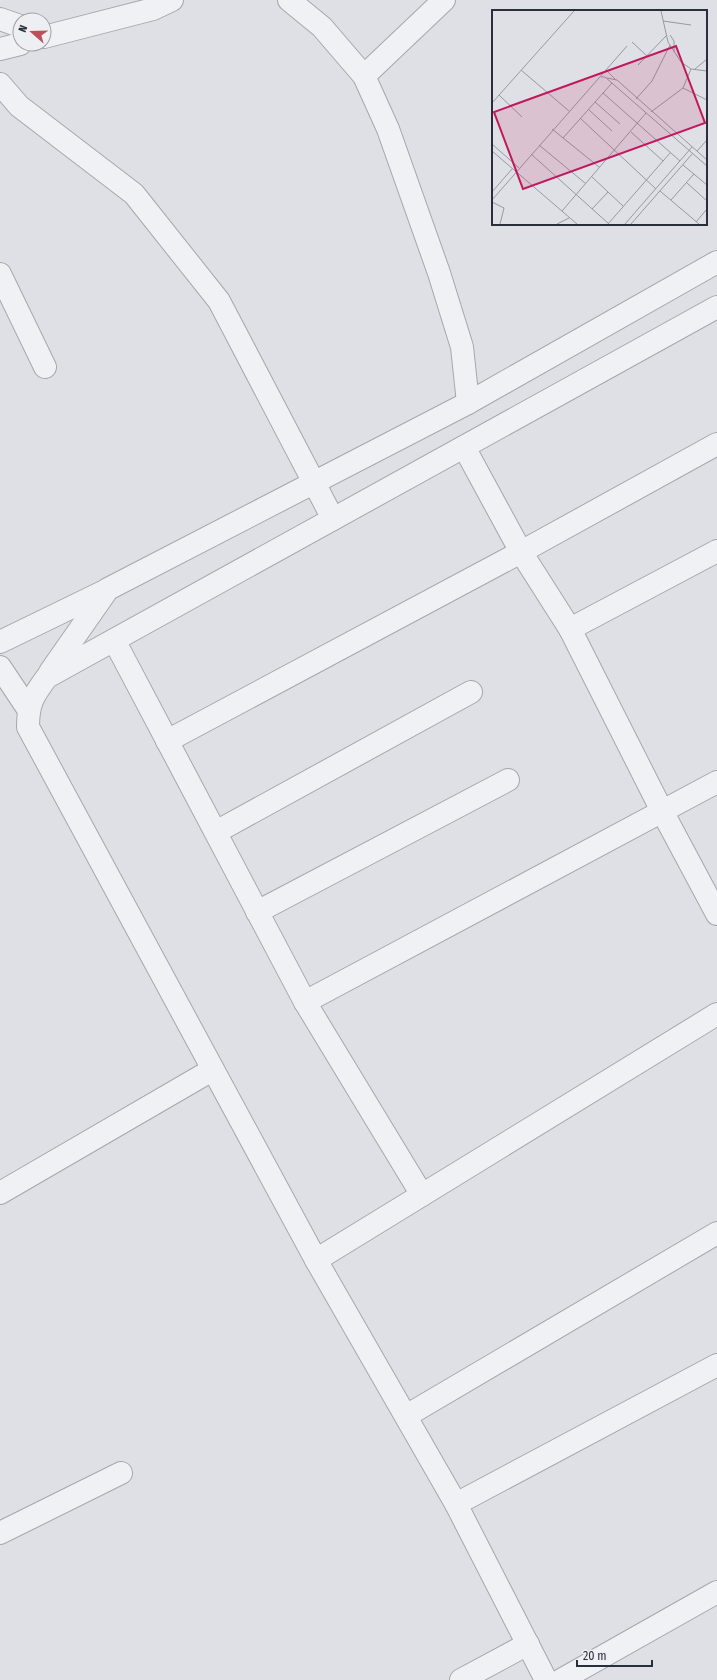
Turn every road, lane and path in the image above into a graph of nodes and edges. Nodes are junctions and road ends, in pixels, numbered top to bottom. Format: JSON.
{"nodes":[{"id":1,"x":172,"y":0,"type":"edge"},
{"id":2,"x":289,"y":0,"type":"edge"},
{"id":3,"x":444,"y":0,"type":"edge"},
{"id":4,"x":0,"y":19,"type":"edge"},
{"id":5,"x":12,"y":23,"type":"edge"},
{"id":6,"x":52,"y":34,"type":"edge"},
{"id":7,"x":12,"y":46,"type":"edge"},
{"id":8,"x":0,"y":49,"type":"edge"},
{"id":9,"x":364,"y":76,"type":"junction"},
{"id":10,"x":0,"y":84,"type":"edge"},
{"id":11,"x":717,"y":262,"type":"edge"},
{"id":12,"x":0,"y":274,"type":"edge"},
{"id":13,"x":717,"y":307,"type":"edge"},
{"id":14,"x":45,"y":366,"type":"dead end"},
{"id":15,"x":468,"y":403,"type":"junction"},
{"id":16,"x":717,"y":444,"type":"edge"},
{"id":17,"x":464,"y":447,"type":"junction"},
{"id":18,"x":314,"y":482,"type":"junction"},
{"id":19,"x":333,"y":519,"type":"junction"},
{"id":20,"x":521,"y":552,"type":"junction"},
{"id":21,"x":717,"y":552,"type":"edge"},
{"id":22,"x":108,"y":589,"type":"junction"},
{"id":23,"x":570,"y":628,"type":"junction"},
{"id":24,"x":114,"y":640,"type":"junction"},
{"id":25,"x":0,"y":642,"type":"edge"},
{"id":26,"x":0,"y":667,"type":"edge"},
{"id":27,"x":47,"y":677,"type":"junction"},
{"id":28,"x":471,"y":692,"type":"dead end"},
{"id":29,"x":28,"y":709,"type":"junction"},
{"id":30,"x":167,"y":741,"type":"junction"},
{"id":31,"x":508,"y":780,"type":"dead end"},
{"id":32,"x":717,"y":782,"type":"edge"},
{"id":33,"x":662,"y":811,"type":"junction"},
{"id":34,"x":216,"y":832,"type":"junction"},
{"id":35,"x":257,"y":912,"type":"junction"},
{"id":36,"x":717,"y":914,"type":"edge"},
{"id":37,"x":305,"y":1002,"type":"junction"},
{"id":38,"x":717,"y":1014,"type":"edge"},
{"id":39,"x":212,"y":1070,"type":"junction"},
{"id":40,"x":0,"y":1193,"type":"edge"},
{"id":41,"x":422,"y":1195,"type":"junction"},
{"id":42,"x":717,"y":1232,"type":"edge"},
{"id":43,"x":316,"y":1260,"type":"junction"},
{"id":44,"x":717,"y":1365,"type":"edge"},
{"id":45,"x":406,"y":1416,"type":"junction"},
{"id":46,"x":121,"y":1473,"type":"dead end"},
{"id":47,"x":456,"y":1504,"type":"junction"},
{"id":48,"x":0,"y":1533,"type":"edge"},
{"id":49,"x":717,"y":1592,"type":"edge"},
{"id":50,"x":528,"y":1644,"type":"junction"},
{"id":51,"x":461,"y":1680,"type":"edge"},
{"id":52,"x":546,"y":1680,"type":"edge"},
{"id":53,"x":561,"y":1680,"type":"edge"}],
"edges":[{"from":1,"to":6,"type":"street"},
{"from":2,"to":9,"type":"street"},
{"from":3,"to":9,"type":"street"},
{"from":4,"to":5,"type":"street"},
{"from":7,"to":8,"type":"street"},
{"from":9,"to":15,"type":"street"},
{"from":10,"to":18,"type":"street"},
{"from":11,"to":15,"type":"street"},
{"from":12,"to":14,"type":"street"},
{"from":13,"to":17,"type":"street"},
{"from":15,"to":18,"type":"street"},
{"from":16,"to":20,"type":"street"},
{"from":17,"to":19,"type":"street"},
{"from":17,"to":20,"type":"street"},
{"from":18,"to":19,"type":"street"},
{"from":18,"to":22,"type":"street"},
{"from":19,"to":24,"type":"street"},
{"from":20,"to":23,"type":"street"},
{"from":20,"to":30,"type":"street"},
{"from":21,"to":23,"type":"street"},
{"from":22,"to":25,"type":"street"},
{"from":22,"to":27,"type":"street"},
{"from":23,"to":33,"type":"street"},
{"from":24,"to":27,"type":"street"},
{"from":24,"to":30,"type":"street"},
{"from":26,"to":29,"type":"street"},
{"from":27,"to":29,"type":"street"},
{"from":28,"to":34,"type":"street"},
{"from":29,"to":39,"type":"street"},
{"from":30,"to":34,"type":"street"},
{"from":31,"to":35,"type":"street"},
{"from":32,"to":33,"type":"street"},
{"from":33,"to":36,"type":"street"},
{"from":33,"to":37,"type":"street"},
{"from":34,"to":35,"type":"street"},
{"from":35,"to":37,"type":"street"},
{"from":37,"to":41,"type":"street"},
{"from":38,"to":41,"type":"street"},
{"from":39,"to":40,"type":"street"},
{"from":39,"to":43,"type":"street"},
{"from":41,"to":43,"type":"street"},
{"from":42,"to":45,"type":"street"},
{"from":43,"to":45,"type":"street"},
{"from":44,"to":47,"type":"street"},
{"from":45,"to":47,"type":"street"},
{"from":46,"to":48,"type":"street"},
{"from":47,"to":50,"type":"street"},
{"from":49,"to":53,"type":"street"},
{"from":50,"to":51,"type":"street"},
{"from":50,"to":52,"type":"street"}]}
